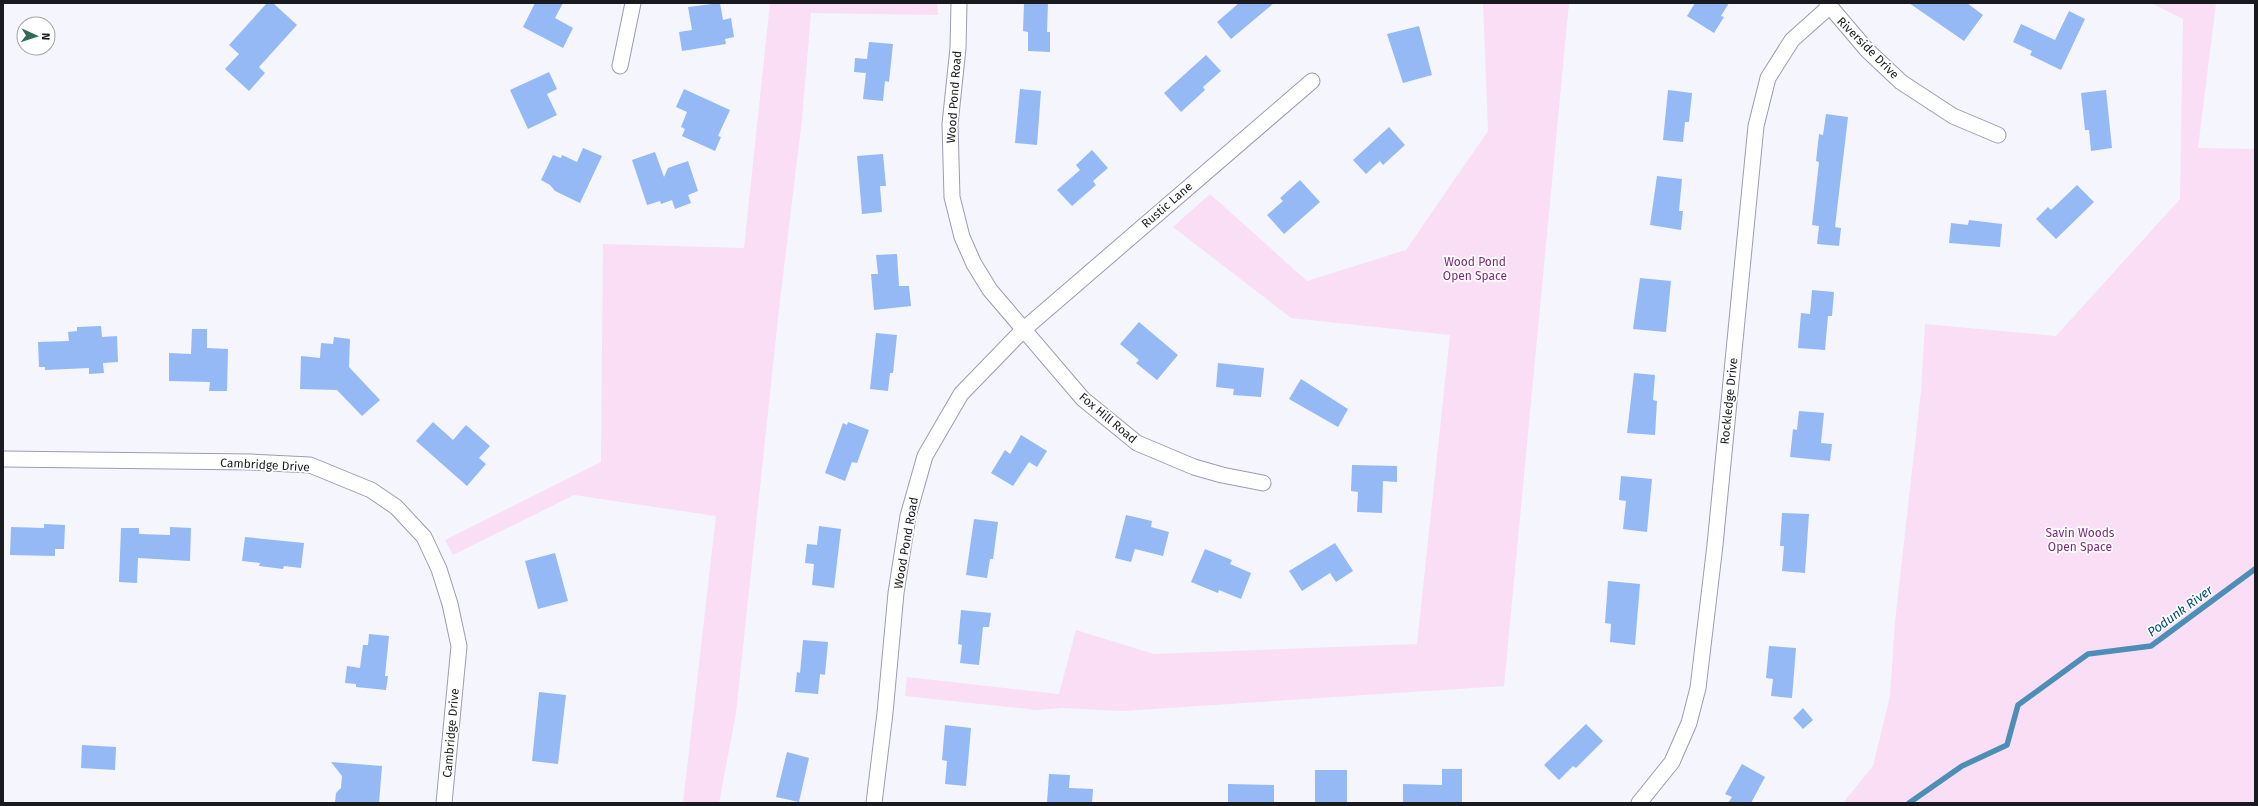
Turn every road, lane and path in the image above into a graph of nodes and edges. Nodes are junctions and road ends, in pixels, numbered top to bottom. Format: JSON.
{"nodes":[{"id":1,"x":633,"y":3,"type":"edge"},
{"id":2,"x":959,"y":3,"type":"edge"},
{"id":3,"x":1828,"y":5,"type":"edge"},
{"id":4,"x":620,"y":66,"type":"dead end"},
{"id":5,"x":1312,"y":80,"type":"dead end"},
{"id":6,"x":1998,"y":135,"type":"dead end"},
{"id":7,"x":1023,"y":330,"type":"junction"},
{"id":8,"x":3,"y":459,"type":"edge"},
{"id":9,"x":1263,"y":483,"type":"dead end"},
{"id":10,"x":444,"y":803,"type":"edge"},
{"id":11,"x":874,"y":803,"type":"edge"},
{"id":12,"x":1639,"y":803,"type":"edge"}],
"edges":[{"from":1,"to":4,"type":"street"},
{"from":2,"to":7,"type":"street","name":"Wood Pond Road"},
{"from":3,"to":6,"type":"street","name":"Riverside Drive"},
{"from":3,"to":12,"type":"street","name":"Rockledge Drive"},
{"from":5,"to":7,"type":"street","name":"Rustic Lane"},
{"from":7,"to":9,"type":"street","name":"Fox Hill Road"},
{"from":7,"to":11,"type":"street","name":"Wood Pond Road"},
{"from":8,"to":10,"type":"street","name":"Cambridge Drive"}]}
